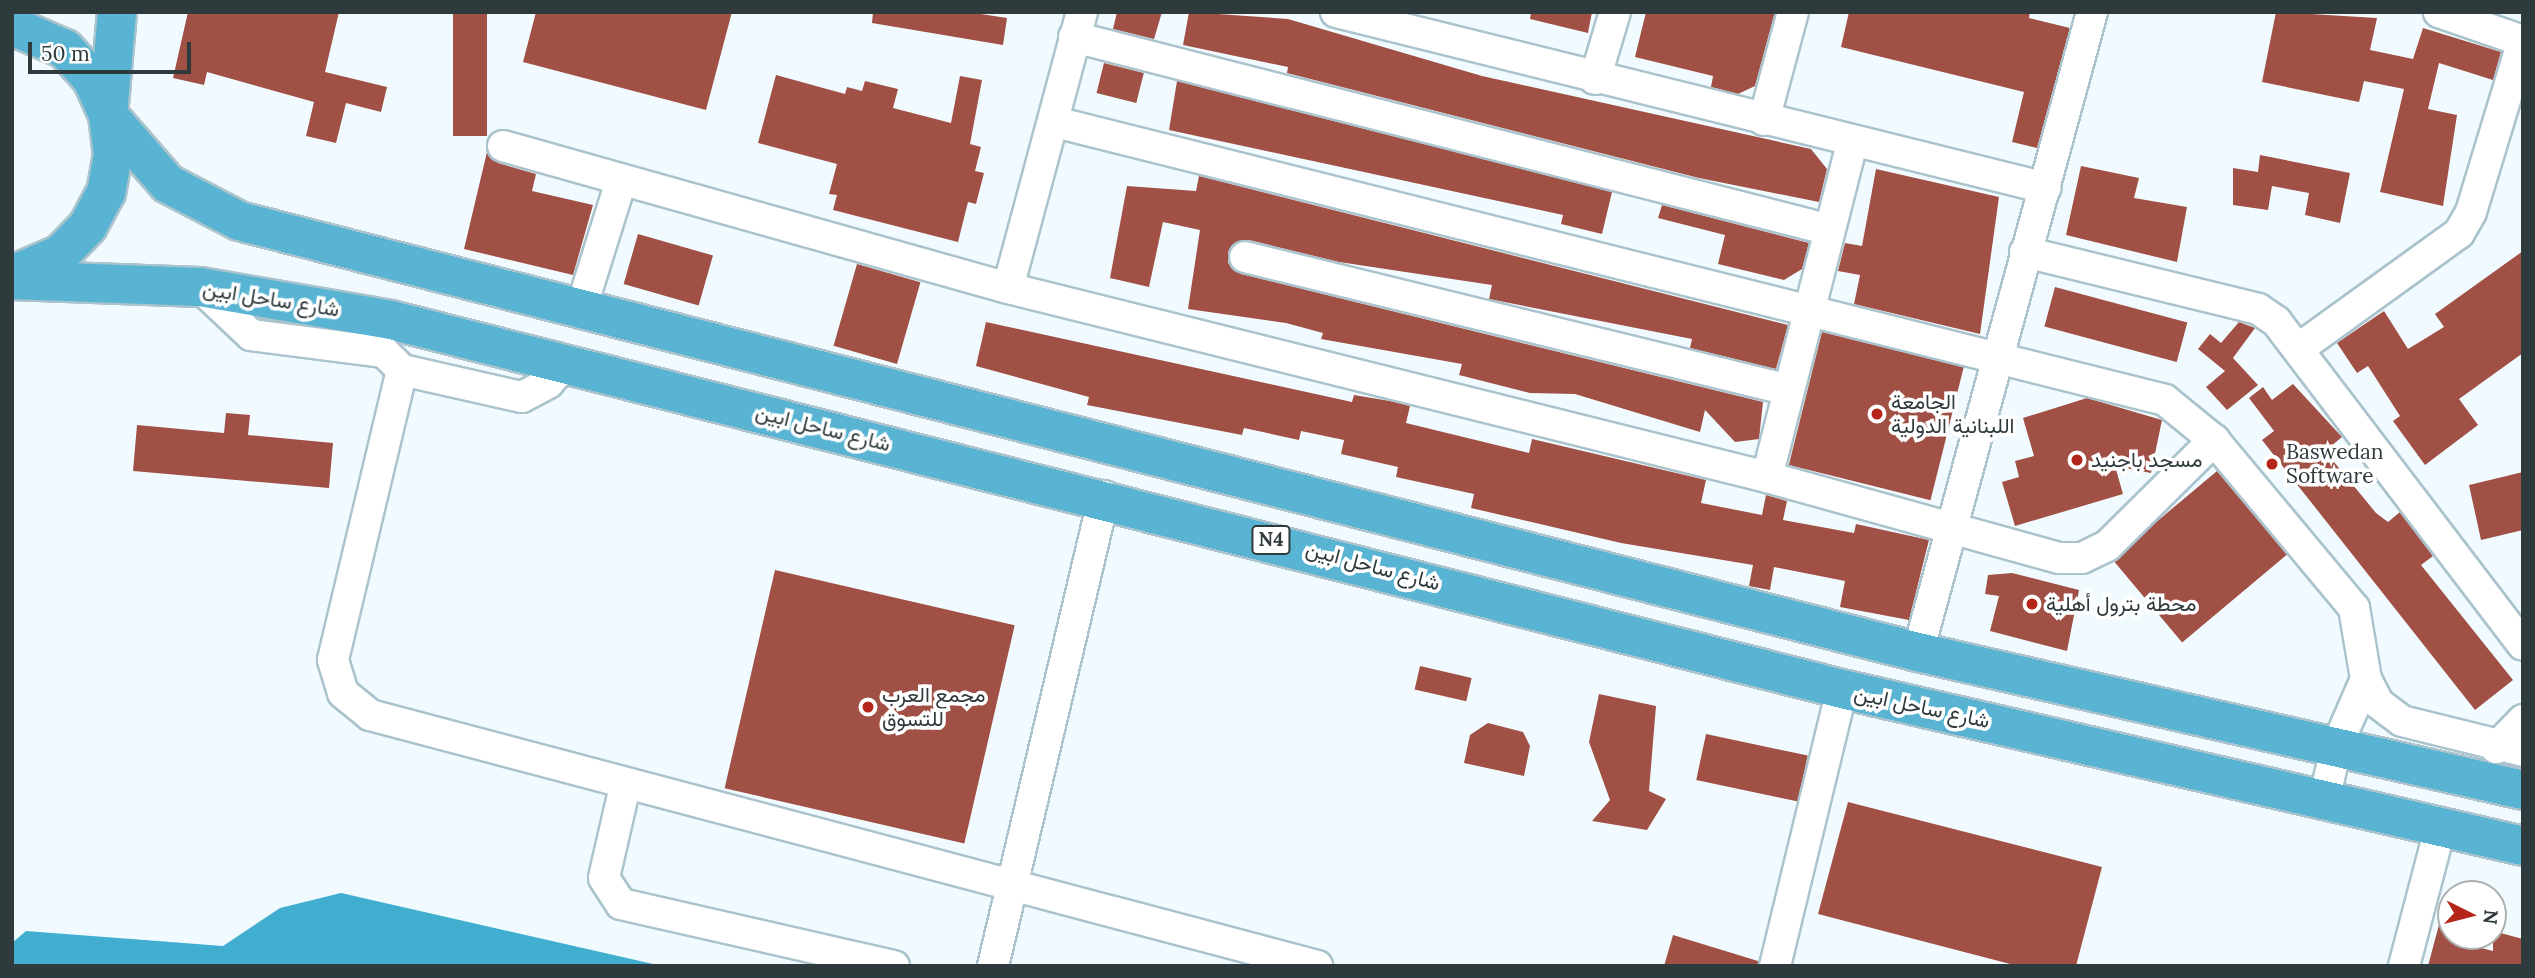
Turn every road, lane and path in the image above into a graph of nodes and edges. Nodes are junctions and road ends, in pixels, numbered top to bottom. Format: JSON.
{"nodes":[{"id":1,"x":117,"y":12,"type":"edge"},
{"id":2,"x":1336,"y":12,"type":"edge"},
{"id":3,"x":1615,"y":12,"type":"edge"},
{"id":4,"x":1793,"y":12,"type":"edge"},
{"id":5,"x":2092,"y":12,"type":"edge"},
{"id":6,"x":2439,"y":12,"type":"edge"},
{"id":7,"x":1078,"y":24,"type":"edge"},
{"id":8,"x":1436,"y":25,"type":"edge"},
{"id":9,"x":12,"y":26,"type":"edge"},
{"id":10,"x":1595,"y":79,"type":"junction"},
{"id":11,"x":108,"y":115,"type":"junction"},
{"id":12,"x":1764,"y":120,"type":"junction"},
{"id":13,"x":1055,"y":122,"type":"junction"},
{"id":14,"x":1852,"y":143,"type":"junction"},
{"id":15,"x":503,"y":146,"type":"dead end"},
{"id":16,"x":620,"y":184,"type":"junction"},
{"id":17,"x":2046,"y":188,"type":"junction"},
{"id":18,"x":1830,"y":230,"type":"junction"},
{"id":19,"x":2025,"y":252,"type":"junction"},
{"id":20,"x":1245,"y":257,"type":"dead end"},
{"id":21,"x":12,"y":277,"type":"edge"},
{"id":22,"x":200,"y":287,"type":"junction"},
{"id":23,"x":1008,"y":288,"type":"junction"},
{"id":24,"x":580,"y":312,"type":"junction"},
{"id":25,"x":1808,"y":314,"type":"junction"},
{"id":26,"x":2301,"y":347,"type":"junction"},
{"id":27,"x":1996,"y":358,"type":"junction"},
{"id":28,"x":564,"y":365,"type":"junction"},
{"id":29,"x":402,"y":370,"type":"junction"},
{"id":30,"x":1789,"y":390,"type":"junction"},
{"id":31,"x":2214,"y":440,"type":"junction"},
{"id":32,"x":1767,"y":477,"type":"junction"},
{"id":33,"x":1104,"y":496,"type":"junction"},
{"id":34,"x":1947,"y":526,"type":"junction"},
{"id":35,"x":2523,"y":645,"type":"edge"},
{"id":36,"x":1918,"y":652,"type":"junction"},
{"id":37,"x":2366,"y":679,"type":"junction"},
{"id":38,"x":1842,"y":689,"type":"junction"},
{"id":39,"x":2523,"y":720,"type":"edge"},
{"id":40,"x":2336,"y":748,"type":"junction"},
{"id":41,"x":2509,"y":750,"type":"edge"},
{"id":42,"x":625,"y":786,"type":"junction"},
{"id":43,"x":2523,"y":790,"type":"edge"},
{"id":44,"x":2325,"y":796,"type":"junction"},
{"id":45,"x":2441,"y":825,"type":"junction"},
{"id":46,"x":2523,"y":846,"type":"edge"},
{"id":47,"x":1011,"y":888,"type":"junction"},
{"id":48,"x":894,"y":966,"type":"edge"},
{"id":49,"x":993,"y":966,"type":"edge"},
{"id":50,"x":1317,"y":966,"type":"edge"},
{"id":51,"x":1775,"y":966,"type":"edge"},
{"id":52,"x":2404,"y":966,"type":"edge"}],
"edges":[{"from":1,"to":11,"type":"highway"},
{"from":2,"to":8,"type":"street"},
{"from":3,"to":10,"type":"street"},
{"from":4,"to":12,"type":"street"},
{"from":5,"to":17,"type":"street"},
{"from":6,"to":26,"type":"street"},
{"from":7,"to":13,"type":"street"},
{"from":7,"to":18,"type":"street"},
{"from":8,"to":10,"type":"street"},
{"from":9,"to":11,"type":"highway"},
{"from":10,"to":12,"type":"street"},
{"from":11,"to":21,"type":"highway"},
{"from":11,"to":24,"type":"highway","number":"N4"},
{"from":12,"to":14,"type":"street"},
{"from":13,"to":23,"type":"street"},
{"from":13,"to":25,"type":"street"},
{"from":14,"to":17,"type":"street"},
{"from":14,"to":18,"type":"street"},
{"from":15,"to":16,"type":"street"},
{"from":16,"to":23,"type":"street"},
{"from":16,"to":24,"type":"street"},
{"from":17,"to":19,"type":"street"},
{"from":18,"to":25,"type":"street"},
{"from":19,"to":26,"type":"street"},
{"from":19,"to":27,"type":"street"},
{"from":20,"to":30,"type":"street"},
{"from":21,"to":22,"type":"highway","name":"شارع ساحل ابين","number":"N4"},
{"from":22,"to":28,"type":"highway","name":"شارع ساحل ابين","number":"N4"},
{"from":22,"to":29,"type":"street"},
{"from":23,"to":32,"type":"street"},
{"from":24,"to":28,"type":"highway"},
{"from":24,"to":36,"type":"highway","number":"N4"},
{"from":25,"to":27,"type":"street"},
{"from":25,"to":30,"type":"street"},
{"from":26,"to":35,"type":"street"},
{"from":27,"to":31,"type":"street"},
{"from":27,"to":34,"type":"street"},
{"from":28,"to":29,"type":"street"},
{"from":28,"to":33,"type":"highway","name":"شارع ساحل ابين","number":"N4"},
{"from":29,"to":42,"type":"street"},
{"from":30,"to":32,"type":"street"},
{"from":31,"to":34,"type":"street"},
{"from":31,"to":37,"type":"street"},
{"from":32,"to":34,"type":"street"},
{"from":33,"to":38,"type":"highway","name":"شارع ساحل ابين","number":"N4"},
{"from":33,"to":47,"type":"street"},
{"from":34,"to":36,"type":"street"},
{"from":36,"to":40,"type":"highway","number":"N4"},
{"from":37,"to":40,"type":"street"},
{"from":37,"to":41,"type":"street"},
{"from":38,"to":44,"type":"highway","name":"شارع ساحل ابين","number":"N4"},
{"from":38,"to":51,"type":"street"},
{"from":39,"to":41,"type":"street"},
{"from":40,"to":43,"type":"highway","number":"N4"},
{"from":40,"to":44,"type":"street"},
{"from":42,"to":47,"type":"street"},
{"from":42,"to":48,"type":"street"},
{"from":44,"to":45,"type":"highway","name":"شارع ساحل ابين","number":"N4"},
{"from":45,"to":46,"type":"highway","name":"شارع ساحل ابين","number":"N4"},
{"from":45,"to":52,"type":"street"},
{"from":47,"to":49,"type":"street"},
{"from":47,"to":50,"type":"street"}]}
